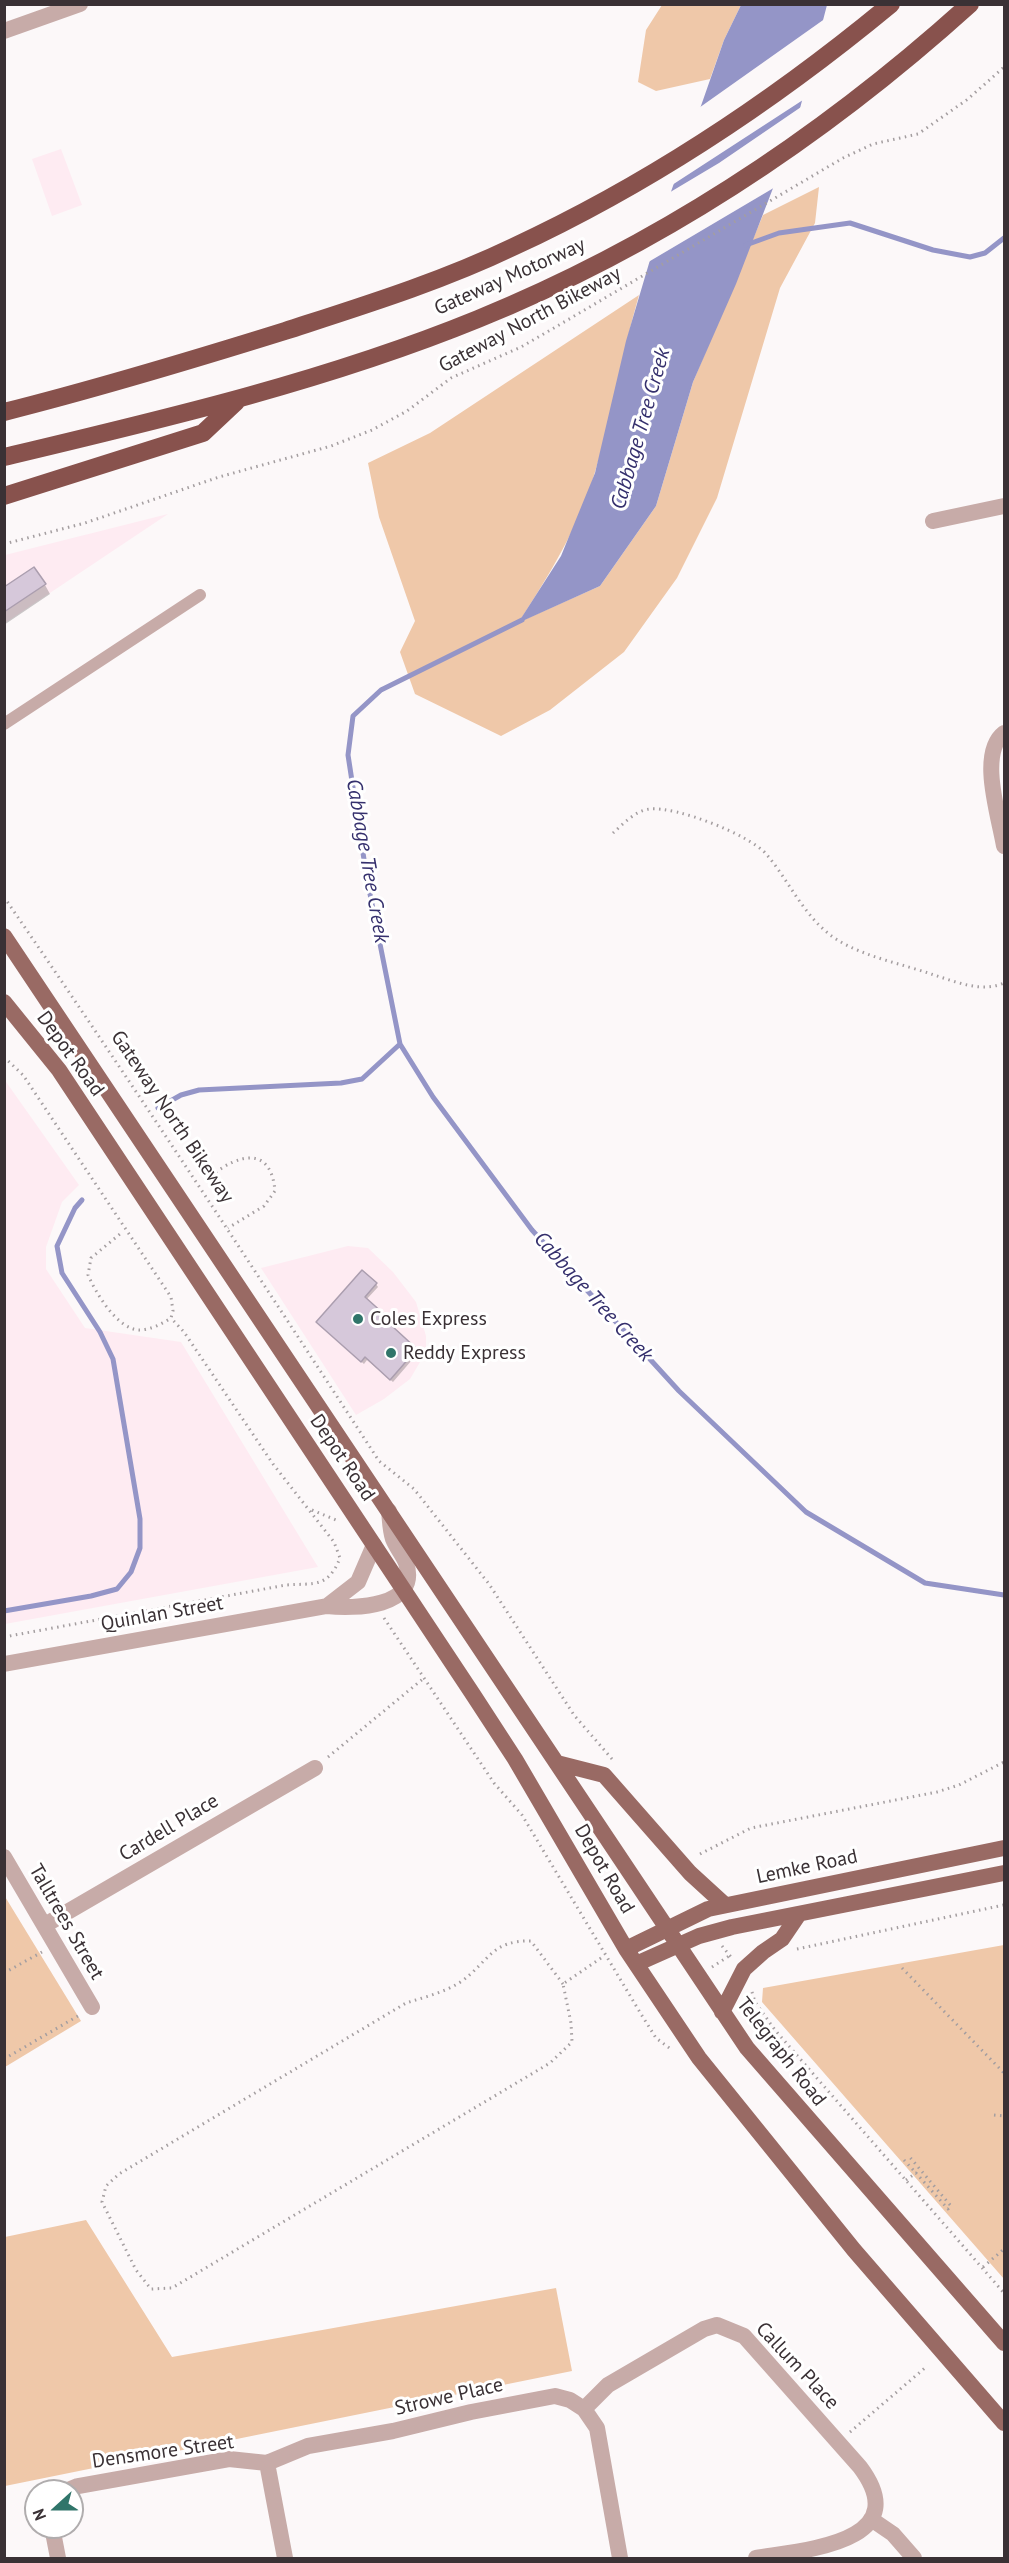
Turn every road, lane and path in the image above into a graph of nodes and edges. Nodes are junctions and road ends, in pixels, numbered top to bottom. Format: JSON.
{"nodes":[{"id":1,"x":80,"y":4,"type":"edge"},
{"id":2,"x":891,"y":4,"type":"edge"},
{"id":3,"x":970,"y":4,"type":"edge"},
{"id":4,"x":4,"y":32,"type":"edge"},
{"id":5,"x":1005,"y":67,"type":"edge"},
{"id":6,"x":239,"y":399,"type":"junction"},
{"id":7,"x":4,"y":412,"type":"edge"},
{"id":8,"x":4,"y":457,"type":"edge"},
{"id":9,"x":4,"y":496,"type":"edge"},
{"id":10,"x":1005,"y":506,"type":"edge"},
{"id":11,"x":933,"y":521,"type":"dead end"},
{"id":12,"x":4,"y":544,"type":"edge"},
{"id":13,"x":200,"y":595,"type":"dead end"},
{"id":14,"x":4,"y":724,"type":"edge"},
{"id":15,"x":1005,"y":733,"type":"edge"},
{"id":16,"x":613,"y":833,"type":"dead end"},
{"id":17,"x":1005,"y":846,"type":"edge"},
{"id":18,"x":4,"y":897,"type":"edge"},
{"id":19,"x":4,"y":936,"type":"edge"},
{"id":20,"x":1005,"y":982,"type":"edge"},
{"id":21,"x":4,"y":1002,"type":"edge"},
{"id":22,"x":4,"y":1058,"type":"edge"},
{"id":23,"x":211,"y":1176,"type":"dead end"},
{"id":24,"x":228,"y":1228,"type":"junction"},
{"id":25,"x":120,"y":1234,"type":"dead end"},
{"id":26,"x":171,"y":1318,"type":"junction"},
{"id":27,"x":389,"y":1511,"type":"junction"},
{"id":28,"x":374,"y":1545,"type":"junction"},
{"id":29,"x":403,"y":1589,"type":"junction"},
{"id":30,"x":327,"y":1606,"type":"junction"},
{"id":31,"x":381,"y":1614,"type":"dead end"},
{"id":32,"x":4,"y":1637,"type":"edge"},
{"id":33,"x":4,"y":1664,"type":"edge"},
{"id":34,"x":424,"y":1678,"type":"junction"},
{"id":35,"x":614,"y":1760,"type":"dead end"},
{"id":36,"x":1005,"y":1762,"type":"edge"},
{"id":37,"x":557,"y":1763,"type":"junction"},
{"id":38,"x":315,"y":1768,"type":"joint"},
{"id":39,"x":692,"y":1847,"type":"dead end"},
{"id":40,"x":1005,"y":1848,"type":"edge"},
{"id":41,"x":4,"y":1857,"type":"edge"},
{"id":42,"x":1005,"y":1873,"type":"edge"},
{"id":43,"x":725,"y":1905,"type":"junction"},
{"id":44,"x":1005,"y":1905,"type":"edge"},
{"id":45,"x":799,"y":1914,"type":"junction"},
{"id":46,"x":45,"y":1926,"type":"junction"},
{"id":47,"x":667,"y":1928,"type":"junction"},
{"id":48,"x":56,"y":1944,"type":"junction"},
{"id":49,"x":678,"y":1945,"type":"junction"},
{"id":50,"x":627,"y":1949,"type":"junction"},
{"id":51,"x":794,"y":1950,"type":"dead end"},
{"id":52,"x":604,"y":1956,"type":"junction"},
{"id":53,"x":636,"y":1964,"type":"junction"},
{"id":54,"x":902,"y":1968,"type":"dead end"},
{"id":55,"x":4,"y":1974,"type":"edge"},
{"id":56,"x":563,"y":1984,"type":"junction"},
{"id":57,"x":753,"y":1986,"type":"dead end"},
{"id":58,"x":92,"y":2007,"type":"joint"},
{"id":59,"x":722,"y":2013,"type":"junction"},
{"id":60,"x":664,"y":2046,"type":"dead end"},
{"id":61,"x":4,"y":2059,"type":"edge"},
{"id":62,"x":1005,"y":2073,"type":"edge"},
{"id":63,"x":994,"y":2115,"type":"dead end"},
{"id":64,"x":1005,"y":2116,"type":"edge"},
{"id":65,"x":908,"y":2155,"type":"dead end"},
{"id":66,"x":904,"y":2160,"type":"dead end"},
{"id":67,"x":916,"y":2174,"type":"junction"},
{"id":68,"x":906,"y":2180,"type":"junction"},
{"id":69,"x":1005,"y":2249,"type":"edge"},
{"id":70,"x":983,"y":2268,"type":"junction"},
{"id":71,"x":1005,"y":2293,"type":"edge"},
{"id":72,"x":1005,"y":2343,"type":"edge"},
{"id":73,"x":926,"y":2367,"type":"dead end"},
{"id":74,"x":584,"y":2409,"type":"junction"},
{"id":75,"x":1005,"y":2423,"type":"edge"},
{"id":76,"x":838,"y":2442,"type":"junction"},
{"id":77,"x":267,"y":2463,"type":"junction"},
{"id":78,"x":84,"y":2485,"type":"edge"},
{"id":79,"x":871,"y":2519,"type":"junction"},
{"id":80,"x":54,"y":2539,"type":"edge"},
{"id":81,"x":58,"y":2559,"type":"edge"},
{"id":82,"x":285,"y":2559,"type":"edge"},
{"id":83,"x":620,"y":2559,"type":"edge"},
{"id":84,"x":756,"y":2559,"type":"edge"},
{"id":85,"x":914,"y":2559,"type":"edge"}],
"edges":[{"from":1,"to":4,"type":"street"},
{"from":2,"to":7,"type":"highway","name":"Gateway Motorway"},
{"from":3,"to":6,"type":"highway","name":"Gateway Motorway"},
{"from":5,"to":12,"type":"path","name":"Gateway North Bikeway"},
{"from":6,"to":8,"type":"highway","name":"Gateway Motorway"},
{"from":6,"to":9,"type":"highway"},
{"from":10,"to":11,"type":"street"},
{"from":13,"to":14,"type":"lane"},
{"from":15,"to":17,"type":"street"},
{"from":16,"to":20,"type":"path"},
{"from":18,"to":24,"type":"path","name":"Gateway North Bikeway"},
{"from":19,"to":27,"type":"main road","name":"Depot Road"},
{"from":21,"to":28,"type":"main road","name":"Depot Road"},
{"from":22,"to":26,"type":"path"},
{"from":23,"to":24,"type":"path","name":"Gateway North Bikeway"},
{"from":24,"to":35,"type":"path"},
{"from":25,"to":26,"type":"path"},
{"from":26,"to":32,"type":"path"},
{"from":27,"to":29,"type":"street"},
{"from":27,"to":37,"type":"main road","name":"Depot Road"},
{"from":28,"to":29,"type":"main road","name":"Depot Road"},
{"from":28,"to":30,"type":"street","name":"Quinlan Street"},
{"from":29,"to":30,"type":"street","name":"Quinlan Street"},
{"from":29,"to":50,"type":"main road","name":"Depot Road"},
{"from":30,"to":33,"type":"street","name":"Quinlan Street"},
{"from":31,"to":34,"type":"path"},
{"from":34,"to":38,"type":"path"},
{"from":34,"to":52,"type":"path"},
{"from":36,"to":39,"type":"path"},
{"from":37,"to":43,"type":"main road"},
{"from":37,"to":47,"type":"main road","name":"Telegraph Road"},
{"from":38,"to":46,"type":"street","name":"Cardell Place"},
{"from":40,"to":43,"type":"main road","name":"Lemke Road"},
{"from":41,"to":46,"type":"street","name":"Talltrees Street"},
{"from":42,"to":45,"type":"main road"},
{"from":43,"to":47,"type":"main road","name":"Lemke Road"},
{"from":44,"to":51,"type":"path"},
{"from":45,"to":49,"type":"main road"},
{"from":45,"to":59,"type":"main road"},
{"from":46,"to":48,"type":"street","name":"Talltrees Street"},
{"from":47,"to":49,"type":"main road","name":"Telegraph Road"},
{"from":47,"to":50,"type":"main road","name":"Lemke Road"},
{"from":48,"to":55,"type":"path"},
{"from":48,"to":58,"type":"street","name":"Talltrees Street"},
{"from":49,"to":53,"type":"main road"},
{"from":49,"to":59,"type":"main road","name":"Telegraph Road"},
{"from":50,"to":53,"type":"main road"},
{"from":52,"to":56,"type":"path"},
{"from":52,"to":60,"type":"path"},
{"from":53,"to":75,"type":"main road"},
{"from":54,"to":62,"type":"path"},
{"from":56,"to":56,"type":"path"},
{"from":57,"to":68,"type":"path"},
{"from":58,"to":61,"type":"path"},
{"from":59,"to":72,"type":"main road","name":"Telegraph Road"},
{"from":63,"to":64,"type":"path"},
{"from":65,"to":67,"type":"path"},
{"from":66,"to":67,"type":"path"},
{"from":67,"to":68,"type":"path"},
{"from":68,"to":70,"type":"path"},
{"from":69,"to":70,"type":"path"},
{"from":70,"to":71,"type":"path"},
{"from":73,"to":76,"type":"path"},
{"from":74,"to":76,"type":"street","name":"Callum Place"},
{"from":74,"to":77,"type":"street","name":"Strowe Place"},
{"from":74,"to":83,"type":"street"},
{"from":76,"to":79,"type":"street","name":"Callum Place"},
{"from":77,"to":78,"type":"street","name":"Densmore Street"},
{"from":77,"to":82,"type":"street"},
{"from":79,"to":84,"type":"street"},
{"from":79,"to":85,"type":"street"},
{"from":80,"to":81,"type":"street"}]}
